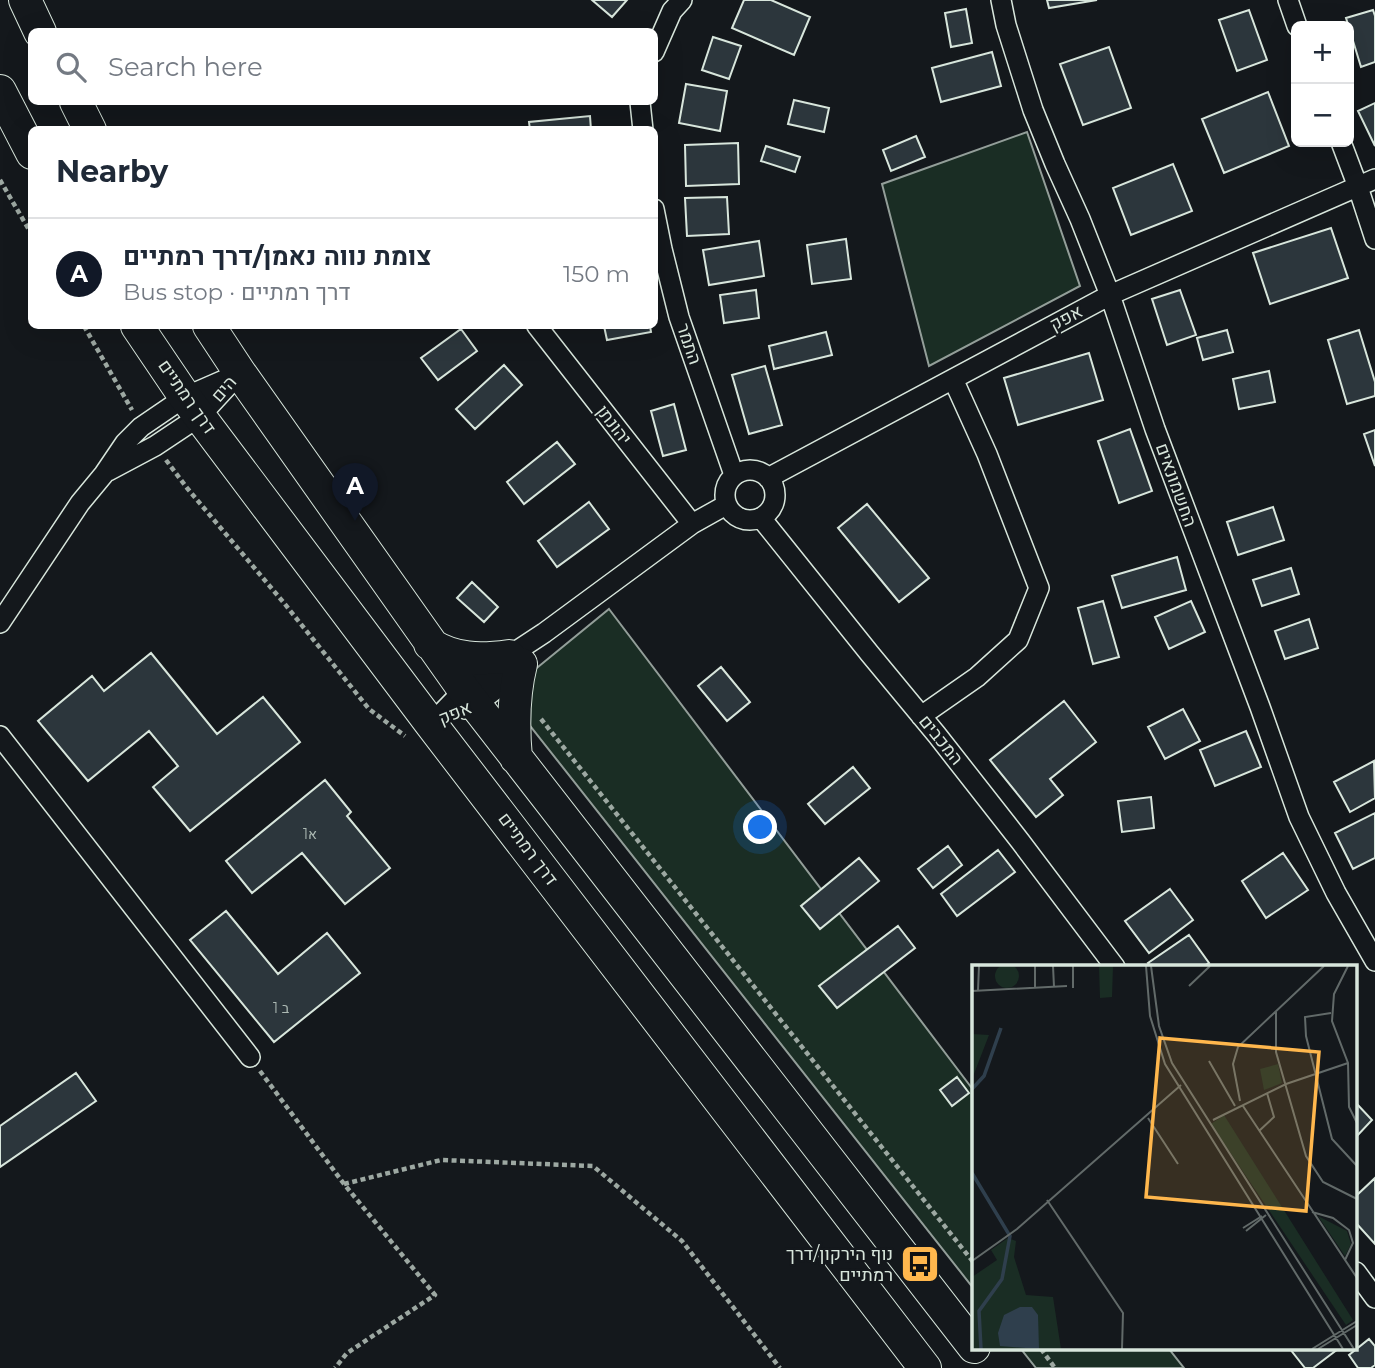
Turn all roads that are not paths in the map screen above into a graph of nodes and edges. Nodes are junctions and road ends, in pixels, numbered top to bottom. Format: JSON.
{"nodes":[{"id":1,"x":24,"y":0,"type":"edge"},
{"id":2,"x":682,"y":0,"type":"edge"},
{"id":3,"x":1001,"y":0,"type":"edge"},
{"id":4,"x":1288,"y":0,"type":"edge"},
{"id":5,"x":1295,"y":21,"type":"edge"},
{"id":6,"x":38,"y":28,"type":"edge"},
{"id":7,"x":658,"y":43,"type":"edge"},
{"id":8,"x":0,"y":91,"type":"edge"},
{"id":9,"x":78,"y":105,"type":"edge"},
{"id":10,"x":640,"y":105,"type":"edge"},
{"id":11,"x":88,"y":126,"type":"edge"},
{"id":12,"x":643,"y":126,"type":"edge"},
{"id":13,"x":28,"y":144,"type":"edge"},
{"id":14,"x":1344,"y":147,"type":"edge"},
{"id":15,"x":1367,"y":183,"type":"edge"},
{"id":16,"x":1375,"y":239,"type":"edge"},
{"id":17,"x":658,"y":250,"type":"edge"},
{"id":18,"x":1110,"y":295,"type":"junction"},
{"id":19,"x":140,"y":329,"type":"edge"},
{"id":20,"x":211,"y":329,"type":"edge"},
{"id":21,"x":539,"y":329,"type":"edge"},
{"id":22,"x":240,"y":373,"type":"junction"},
{"id":23,"x":953,"y":379,"type":"junction"},
{"id":24,"x":193,"y":407,"type":"junction"},
{"id":25,"x":104,"y":474,"type":"junction"},
{"id":26,"x":734,"y":475,"type":"junction"},
{"id":27,"x":768,"y":478,"type":"junction"},
{"id":28,"x":726,"y":506,"type":"junction"},
{"id":29,"x":761,"y":518,"type":"junction"},
{"id":30,"x":692,"y":524,"type":"junction"},
{"id":31,"x":0,"y":623,"type":"edge"},
{"id":32,"x":430,"y":644,"type":"junction"},
{"id":33,"x":515,"y":660,"type":"junction"},
{"id":34,"x":470,"y":697,"type":"junction"},
{"id":35,"x":921,"y":716,"type":"junction"},
{"id":36,"x":418,"y":730,"type":"junction"},
{"id":37,"x":0,"y":736,"type":"edge"},
{"id":38,"x":516,"y":758,"type":"junction"},
{"id":39,"x":1375,"y":961,"type":"edge"},
{"id":40,"x":1113,"y":965,"type":"edge"},
{"id":41,"x":250,"y":1057,"type":"road end"},
{"id":42,"x":1358,"y":1275,"type":"edge"},
{"id":43,"x":1375,"y":1298,"type":"edge"},
{"id":44,"x":972,"y":1344,"type":"edge"},
{"id":45,"x":976,"y":1350,"type":"edge"},
{"id":46,"x":925,"y":1368,"type":"edge"},
{"id":47,"x":990,"y":1368,"type":"edge"}],
"edges":[{"from":1,"to":6,"type":"main road"},
{"from":2,"to":7,"type":"street"},
{"from":3,"to":18,"type":"street","name":"החשמונאים"},
{"from":4,"to":5,"type":"street"},
{"from":8,"to":13,"type":"main road"},
{"from":9,"to":11,"type":"main road"},
{"from":10,"to":12,"type":"street"},
{"from":14,"to":15,"type":"street"},
{"from":15,"to":16,"type":"street"},
{"from":15,"to":18,"type":"street","name":"אפק"},
{"from":17,"to":26,"type":"street","name":"התמר"},
{"from":18,"to":23,"type":"street","name":"אפק"},
{"from":18,"to":39,"type":"street","name":"החשמונאים"},
{"from":19,"to":24,"type":"main road","name":"דרך רמתיים"},
{"from":20,"to":22,"type":"main road"},
{"from":21,"to":30,"type":"street","name":"יהונתן"},
{"from":22,"to":24,"type":"street","name":"הים"},
{"from":22,"to":32,"type":"main road"},
{"from":23,"to":27,"type":"street","name":"אפק"},
{"from":23,"to":35,"type":"street"},
{"from":24,"to":25,"type":"street","name":"הים"},
{"from":24,"to":25,"type":"street","name":"הים"},
{"from":24,"to":36,"type":"main road","name":"דרך רמתיים"},
{"from":25,"to":31,"type":"street","name":"הים"},
{"from":26,"to":27,"type":"street"},
{"from":26,"to":28,"type":"street"},
{"from":27,"to":29,"type":"street"},
{"from":28,"to":29,"type":"street"},
{"from":28,"to":30,"type":"street","name":"אפק"},
{"from":29,"to":35,"type":"street","name":"המכבים"},
{"from":30,"to":33,"type":"street","name":"אפק"},
{"from":32,"to":33,"type":"main road"},
{"from":32,"to":34,"type":"main road"},
{"from":33,"to":34,"type":"street","name":"אפק"},
{"from":33,"to":38,"type":"main road"},
{"from":34,"to":36,"type":"street","name":"אפק"},
{"from":34,"to":38,"type":"main road"},
{"from":35,"to":40,"type":"street","name":"המכבים"},
{"from":36,"to":46,"type":"main road","name":"דרך רמתיים"},
{"from":37,"to":41,"type":"street"},
{"from":38,"to":44,"type":"main road"},
{"from":42,"to":43,"type":"street"},
{"from":45,"to":47,"type":"main road"}]}
